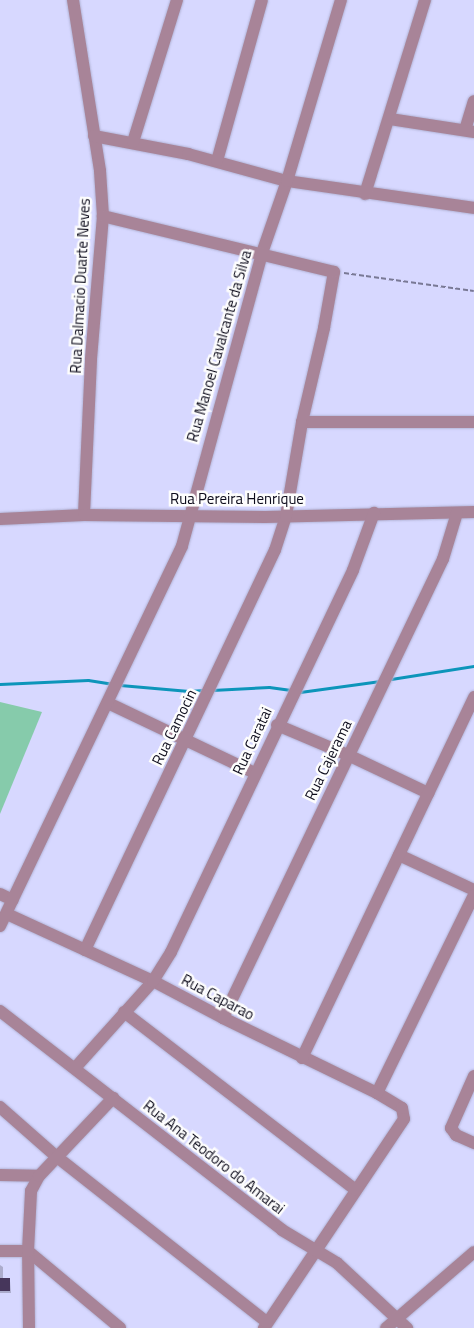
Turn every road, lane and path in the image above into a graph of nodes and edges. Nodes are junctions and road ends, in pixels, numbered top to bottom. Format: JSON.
{"nodes":[{"id":1,"x":73,"y":0,"type":"edge"},
{"id":2,"x":177,"y":0,"type":"edge"},
{"id":3,"x":262,"y":0,"type":"edge"},
{"id":4,"x":341,"y":0,"type":"edge"},
{"id":5,"x":425,"y":0,"type":"edge"},
{"id":6,"x":474,"y":101,"type":"edge"},
{"id":7,"x":390,"y":119,"type":"junction"},
{"id":8,"x":469,"y":131,"type":"edge"},
{"id":9,"x":94,"y":136,"type":"junction"},
{"id":10,"x":133,"y":142,"type":"junction"},
{"id":11,"x":217,"y":161,"type":"junction"},
{"id":12,"x":287,"y":181,"type":"junction"},
{"id":13,"x":365,"y":194,"type":"junction"},
{"id":14,"x":474,"y":208,"type":"edge"},
{"id":15,"x":103,"y":216,"type":"junction"},
{"id":16,"x":262,"y":253,"type":"junction"},
{"id":17,"x":334,"y":272,"type":"junction"},
{"id":18,"x":474,"y":291,"type":"edge"},
{"id":19,"x":302,"y":422,"type":"junction"},
{"id":20,"x":474,"y":422,"type":"edge"},
{"id":21,"x":457,"y":512,"type":"junction"},
{"id":22,"x":474,"y":512,"type":"edge"},
{"id":23,"x":374,"y":513,"type":"junction"},
{"id":24,"x":84,"y":515,"type":"junction"},
{"id":25,"x":189,"y":515,"type":"junction"},
{"id":26,"x":286,"y":516,"type":"junction"},
{"id":27,"x":0,"y":519,"type":"edge"},
{"id":28,"x":474,"y":697,"type":"edge"},
{"id":29,"x":110,"y":699,"type":"junction"},
{"id":30,"x":277,"y":725,"type":"junction"},
{"id":31,"x":185,"y":741,"type":"junction"},
{"id":32,"x":348,"y":755,"type":"junction"},
{"id":33,"x":255,"y":773,"type":"junction"},
{"id":34,"x":428,"y":793,"type":"junction"},
{"id":35,"x":399,"y":855,"type":"junction"},
{"id":36,"x":474,"y":890,"type":"edge"},
{"id":37,"x":0,"y":894,"type":"edge"},
{"id":38,"x":474,"y":895,"type":"edge"},
{"id":39,"x":13,"y":900,"type":"junction"},
{"id":40,"x":7,"y":914,"type":"junction"},
{"id":41,"x":0,"y":926,"type":"edge"},
{"id":42,"x":85,"y":950,"type":"junction"},
{"id":43,"x":153,"y":981,"type":"junction"},
{"id":44,"x":0,"y":1011,"type":"edge"},
{"id":45,"x":124,"y":1012,"type":"junction"},
{"id":46,"x":223,"y":1018,"type":"junction"},
{"id":47,"x":302,"y":1058,"type":"junction"},
{"id":48,"x":75,"y":1068,"type":"junction"},
{"id":49,"x":473,"y":1079,"type":"edge"},
{"id":50,"x":377,"y":1093,"type":"junction"},
{"id":51,"x":113,"y":1098,"type":"junction"},
{"id":52,"x":0,"y":1107,"type":"edge"},
{"id":53,"x":474,"y":1142,"type":"edge"},
{"id":54,"x":58,"y":1157,"type":"junction"},
{"id":55,"x":0,"y":1175,"type":"edge"},
{"id":56,"x":39,"y":1176,"type":"junction"},
{"id":57,"x":355,"y":1189,"type":"junction"},
{"id":58,"x":314,"y":1250,"type":"junction"},
{"id":59,"x":0,"y":1251,"type":"edge"},
{"id":60,"x":28,"y":1251,"type":"junction"},
{"id":61,"x":474,"y":1252,"type":"edge"},
{"id":62,"x":397,"y":1318,"type":"junction"},
{"id":63,"x":266,"y":1325,"type":"edge"},
{"id":64,"x":29,"y":1328,"type":"edge"},
{"id":65,"x":120,"y":1328,"type":"edge"},
{"id":66,"x":386,"y":1328,"type":"edge"},
{"id":67,"x":407,"y":1328,"type":"edge"}],
"edges":[{"from":1,"to":9,"type":"street","name":"Rua Dalmacio Duarte Neves"},
{"from":2,"to":10,"type":"street"},
{"from":3,"to":11,"type":"street"},
{"from":4,"to":12,"type":"street","name":"Rua Manoel Cavalcante da Silva"},
{"from":5,"to":7,"type":"street"},
{"from":6,"to":8,"type":"street"},
{"from":7,"to":8,"type":"street"},
{"from":7,"to":13,"type":"street"},
{"from":9,"to":10,"type":"street"},
{"from":9,"to":15,"type":"street","name":"Rua Dalmacio Duarte Neves"},
{"from":10,"to":11,"type":"street"},
{"from":11,"to":12,"type":"street"},
{"from":12,"to":13,"type":"street"},
{"from":12,"to":16,"type":"street","name":"Rua Manoel Cavalcante da Silva"},
{"from":13,"to":14,"type":"street"},
{"from":15,"to":16,"type":"street"},
{"from":15,"to":24,"type":"street","name":"Rua Dalmacio Duarte Neves"},
{"from":16,"to":17,"type":"street"},
{"from":16,"to":25,"type":"street","name":"Rua Manoel Cavalcante da Silva"},
{"from":17,"to":18,"type":"path"},
{"from":17,"to":19,"type":"street","name":"Rua Camocin"},
{"from":19,"to":20,"type":"street"},
{"from":19,"to":26,"type":"street","name":"Rua Camocin"},
{"from":21,"to":22,"type":"street","name":"Rua Pereira Henrique"},
{"from":21,"to":23,"type":"street","name":"Rua Pereira Henrique"},
{"from":21,"to":32,"type":"street","name":"Rua Cajerama"},
{"from":23,"to":26,"type":"street","name":"Rua Pereira Henrique"},
{"from":23,"to":30,"type":"street","name":"Rua Caratai"},
{"from":24,"to":25,"type":"street","name":"Rua Pereira Henrique"},
{"from":24,"to":27,"type":"street","name":"Rua Pereira Henrique"},
{"from":25,"to":26,"type":"street","name":"Rua Pereira Henrique"},
{"from":25,"to":29,"type":"street","name":"Rua Manoel Cavalcante da Silva"},
{"from":26,"to":31,"type":"street","name":"Rua Camocin"},
{"from":28,"to":34,"type":"street"},
{"from":29,"to":31,"type":"street"},
{"from":29,"to":39,"type":"street","name":"Rua Manoel Cavalcante da Silva"},
{"from":30,"to":32,"type":"street"},
{"from":30,"to":33,"type":"street","name":"Rua Caratai"},
{"from":31,"to":33,"type":"street"},
{"from":31,"to":42,"type":"street","name":"Rua Camocin"},
{"from":32,"to":34,"type":"street"},
{"from":32,"to":46,"type":"street","name":"Rua Cajerama"},
{"from":33,"to":43,"type":"street","name":"Rua Caratai"},
{"from":34,"to":35,"type":"street"},
{"from":35,"to":36,"type":"street"},
{"from":35,"to":47,"type":"street"},
{"from":37,"to":39,"type":"street"},
{"from":38,"to":50,"type":"street"},
{"from":39,"to":40,"type":"street","name":"Rua Manoel Cavalcante da Silva"},
{"from":40,"to":41,"type":"street","name":"Rua Manoel Cavalcante da Silva"},
{"from":40,"to":42,"type":"street","name":"Rua Caparao"},
{"from":42,"to":43,"type":"street","name":"Rua Caparao"},
{"from":43,"to":45,"type":"street","name":"Rua Caratai"},
{"from":43,"to":46,"type":"street","name":"Rua Caparao"},
{"from":44,"to":48,"type":"street","name":"Rua Ana Teodoro do Amarai"},
{"from":45,"to":48,"type":"street","name":"Rua Caratai"},
{"from":45,"to":57,"type":"street"},
{"from":46,"to":47,"type":"street","name":"Rua Caparao"},
{"from":47,"to":50,"type":"street","name":"Rua Caparao"},
{"from":48,"to":51,"type":"street","name":"Rua Ana Teodoro do Amarai"},
{"from":49,"to":53,"type":"street"},
{"from":50,"to":57,"type":"street","name":"Rua Caparao"},
{"from":51,"to":54,"type":"street"},
{"from":51,"to":58,"type":"street","name":"Rua Ana Teodoro do Amarai"},
{"from":52,"to":54,"type":"street"},
{"from":54,"to":56,"type":"street"},
{"from":54,"to":63,"type":"street"},
{"from":55,"to":56,"type":"street"},
{"from":56,"to":60,"type":"street"},
{"from":57,"to":58,"type":"street"},
{"from":58,"to":62,"type":"street","name":"Rua Ana Teodoro do Amarai"},
{"from":58,"to":63,"type":"street"},
{"from":59,"to":60,"type":"street"},
{"from":60,"to":64,"type":"street"},
{"from":60,"to":65,"type":"street"},
{"from":61,"to":62,"type":"street"},
{"from":62,"to":66,"type":"street"},
{"from":62,"to":67,"type":"street","name":"Rua Ana Teodoro do Amarai"}]}
